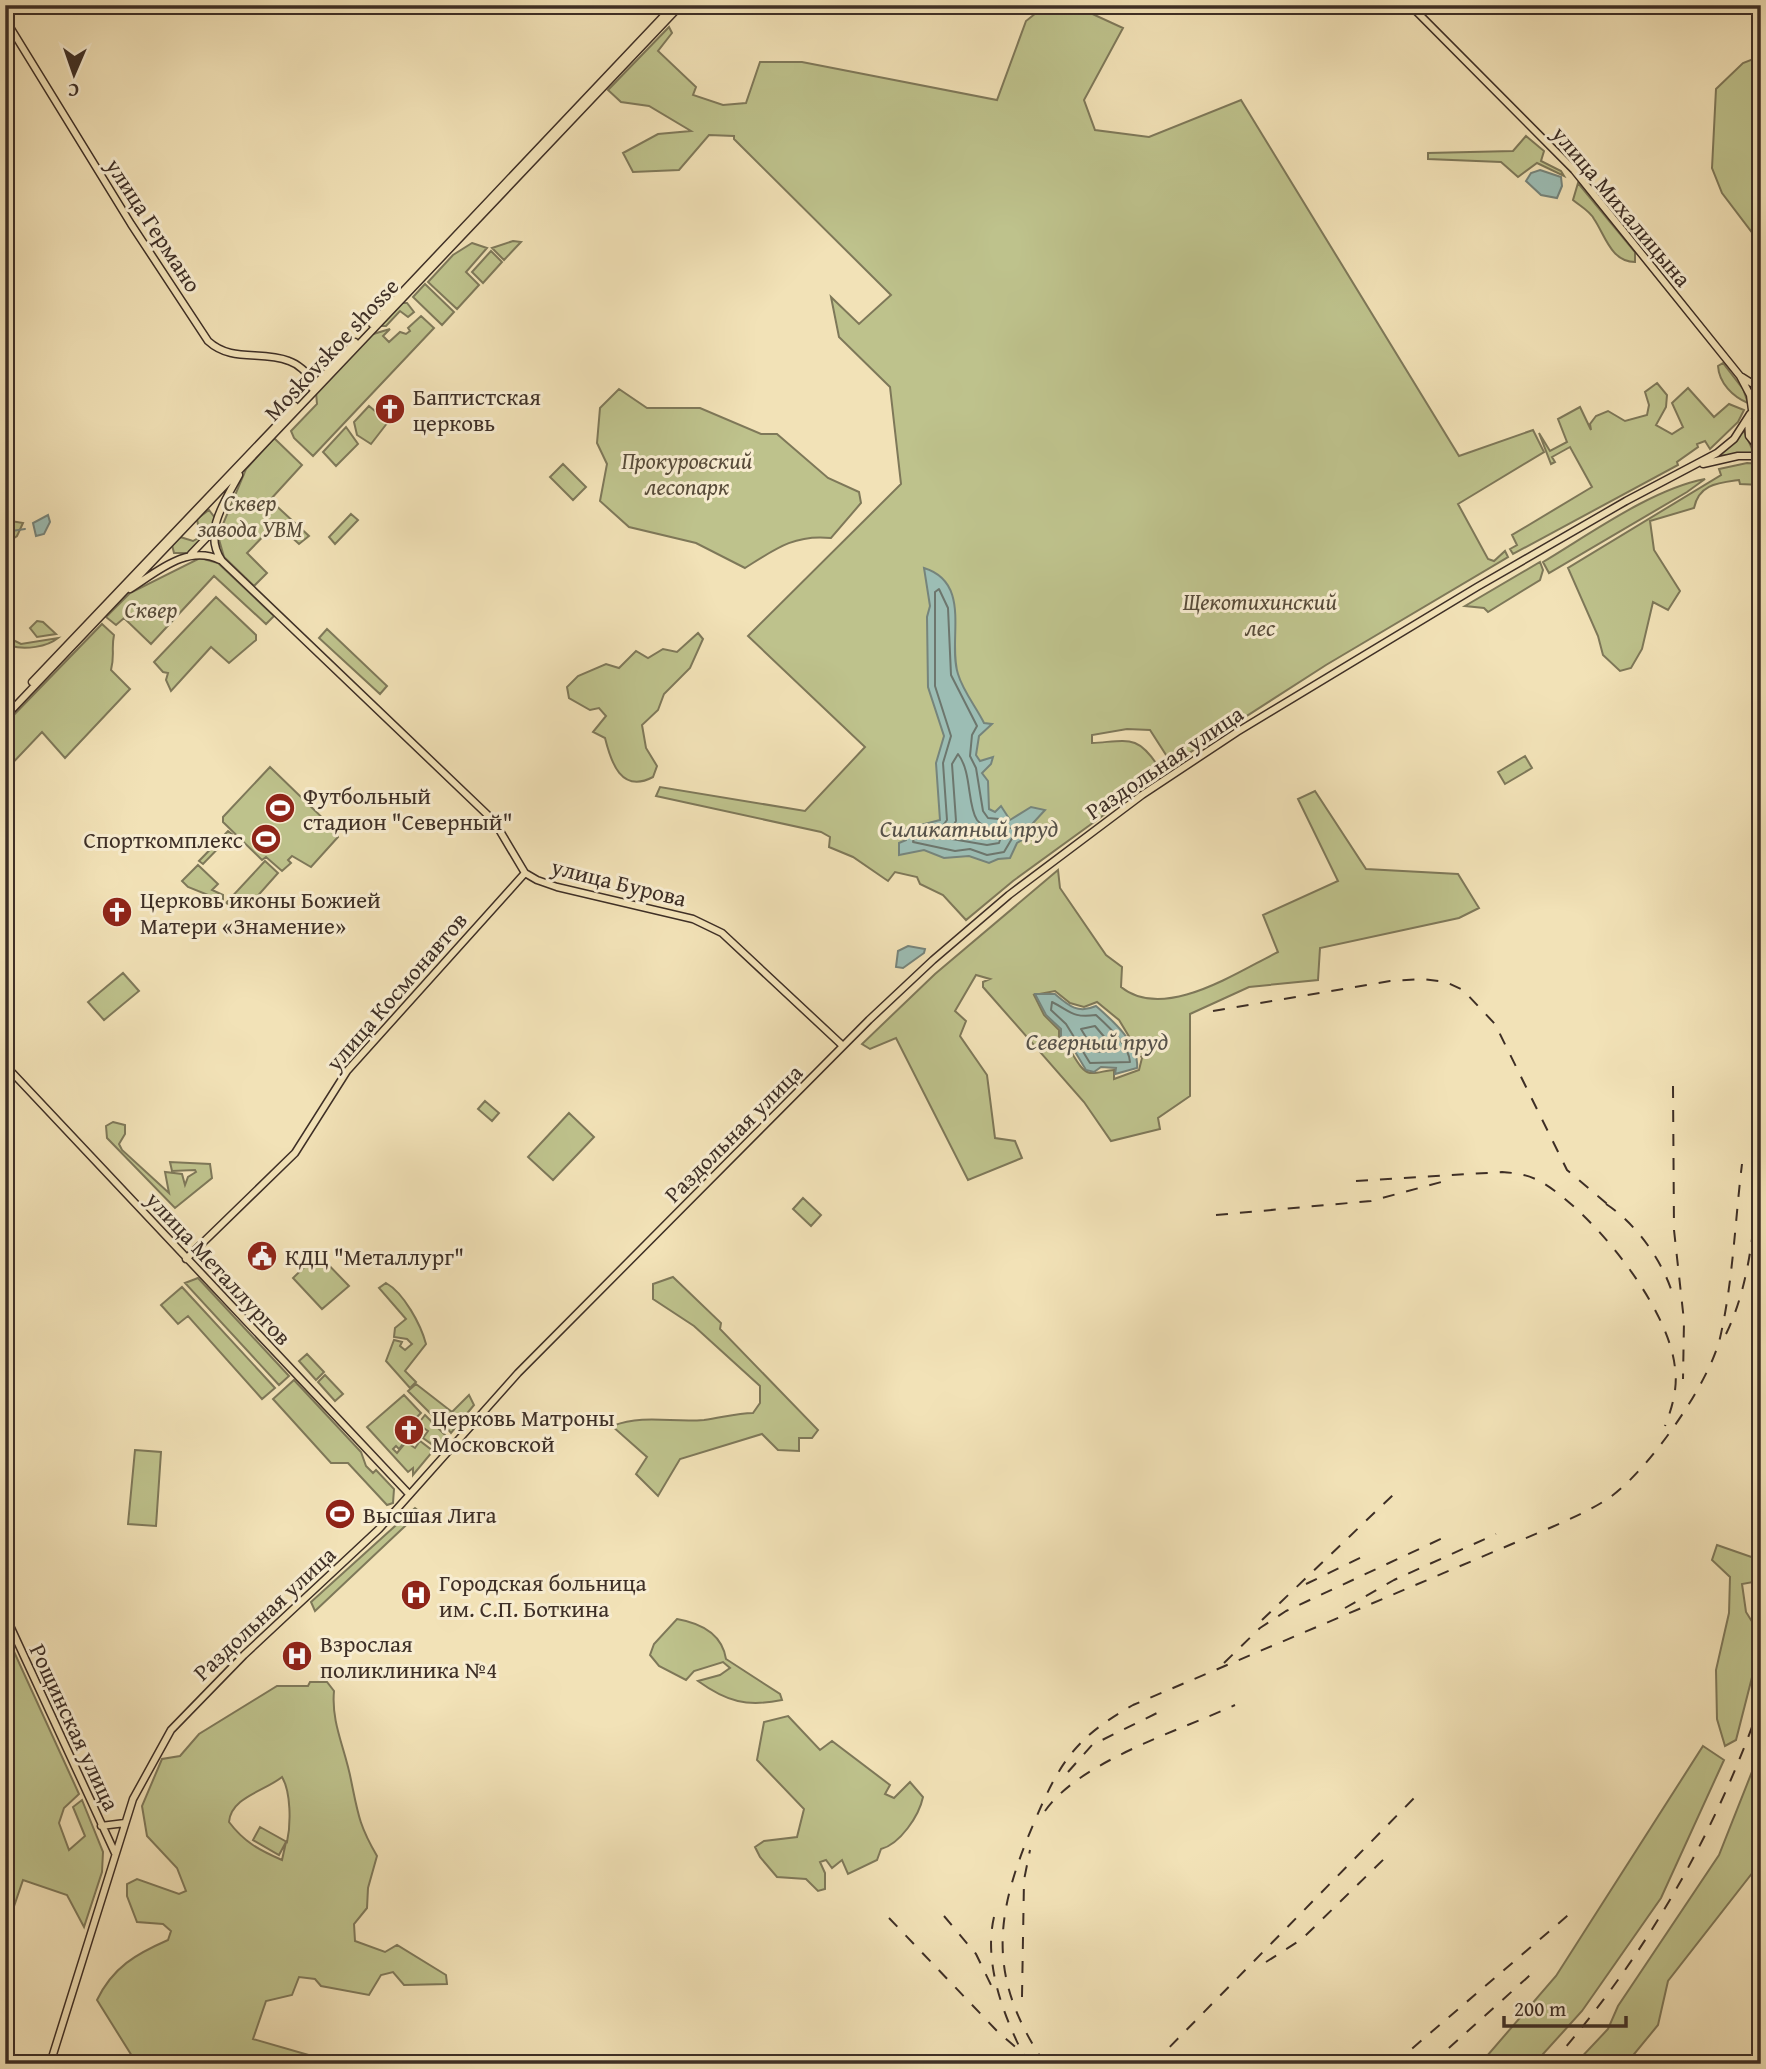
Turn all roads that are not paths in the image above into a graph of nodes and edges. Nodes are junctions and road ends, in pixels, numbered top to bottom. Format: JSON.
{"nodes":[{"id":1,"x":674,"y":5,"type":"edge"},
{"id":2,"x":681,"y":5,"type":"edge"},
{"id":3,"x":1410,"y":5,"type":"edge"},
{"id":4,"x":5,"y":19,"type":"edge"},
{"id":5,"x":1740,"y":376,"type":"junction"},
{"id":6,"x":318,"y":385,"type":"junction"},
{"id":7,"x":1761,"y":389,"type":"edge"},
{"id":8,"x":1761,"y":400,"type":"edge"},
{"id":9,"x":1751,"y":412,"type":"junction"},
{"id":10,"x":1761,"y":454,"type":"edge"},
{"id":11,"x":1698,"y":465,"type":"junction"},
{"id":12,"x":243,"y":467,"type":"junction"},
{"id":13,"x":203,"y":505,"type":"junction"},
{"id":14,"x":217,"y":520,"type":"junction"},
{"id":15,"x":213,"y":531,"type":"junction"},
{"id":16,"x":168,"y":542,"type":"junction"},
{"id":17,"x":189,"y":555,"type":"junction"},
{"id":18,"x":180,"y":558,"type":"junction"},
{"id":19,"x":222,"y":561,"type":"junction"},
{"id":20,"x":122,"y":594,"type":"junction"},
{"id":21,"x":5,"y":711,"type":"edge"},
{"id":22,"x":5,"y":717,"type":"edge"},
{"id":23,"x":525,"y":873,"type":"junction"},
{"id":24,"x":844,"y":1046,"type":"junction"},
{"id":25,"x":5,"y":1065,"type":"edge"},
{"id":26,"x":186,"y":1259,"type":"junction"},
{"id":27,"x":409,"y":1494,"type":"junction"},
{"id":28,"x":5,"y":1615,"type":"edge"},
{"id":29,"x":125,"y":1823,"type":"junction"},
{"id":30,"x":101,"y":1826,"type":"junction"},
{"id":31,"x":115,"y":1853,"type":"junction"},
{"id":32,"x":50,"y":2064,"type":"edge"}],
"edges":[{"from":1,"to":6,"type":"main road","name":"Moskovskoe shosse"},
{"from":2,"to":6,"type":"main road","name":"Moskovskoe shosse"},
{"from":3,"to":5,"type":"main road","name":"улица Михалицына"},
{"from":4,"to":6,"type":"main road","name":"улица Германо"},
{"from":5,"to":7,"type":"main road","name":"улица Михалицына"},
{"from":5,"to":9,"type":"main road","name":"улица Михалицына"},
{"from":6,"to":12,"type":"main road","name":"Moskovskoe shosse"},
{"from":6,"to":13,"type":"main road","name":"Moskovskoe shosse"},
{"from":8,"to":9,"type":"main road","name":"Раздольная улица"},
{"from":9,"to":10,"type":"main road","name":"улица Михалицына"},
{"from":9,"to":11,"type":"main road","name":"Раздольная улица"},
{"from":10,"to":11,"type":"main road","name":"Раздольная улица"},
{"from":11,"to":24,"type":"main road","name":"Раздольная улица"},
{"from":12,"to":13,"type":"main road","name":"Moskovskoe shosse"},
{"from":12,"to":14,"type":"main road"},
{"from":13,"to":14,"type":"main road"},
{"from":13,"to":16,"type":"main road","name":"Moskovskoe shosse"},
{"from":14,"to":15,"type":"main road"},
{"from":15,"to":17,"type":"main road"},
{"from":15,"to":19,"type":"main road"},
{"from":16,"to":18,"type":"main road"},
{"from":16,"to":20,"type":"main road","name":"Moskovskoe shosse"},
{"from":16,"to":21,"type":"main road","name":"Moskovskoe shosse"},
{"from":17,"to":18,"type":"main road"},
{"from":17,"to":19,"type":"main road"},
{"from":18,"to":20,"type":"main road"},
{"from":19,"to":23,"type":"main road","name":"улица Бурова"},
{"from":20,"to":22,"type":"main road","name":"Moskovskoe shosse"},
{"from":23,"to":24,"type":"main road","name":"улица Бурова"},
{"from":23,"to":26,"type":"main road","name":"улица Космонавтов"},
{"from":24,"to":27,"type":"main road","name":"Раздольная улица"},
{"from":25,"to":26,"type":"main road","name":"улица Металлургов"},
{"from":26,"to":27,"type":"main road","name":"улица Металлургов"},
{"from":27,"to":29,"type":"main road","name":"Раздольная улица"},
{"from":28,"to":30,"type":"main road","name":"Рощинская улица"},
{"from":29,"to":30,"type":"main road"},
{"from":29,"to":31,"type":"main road","name":"Раздольная улица"},
{"from":30,"to":31,"type":"main road","name":"Рощинская улица"},
{"from":31,"to":32,"type":"main road","name":"Раздольная улица"}]}
